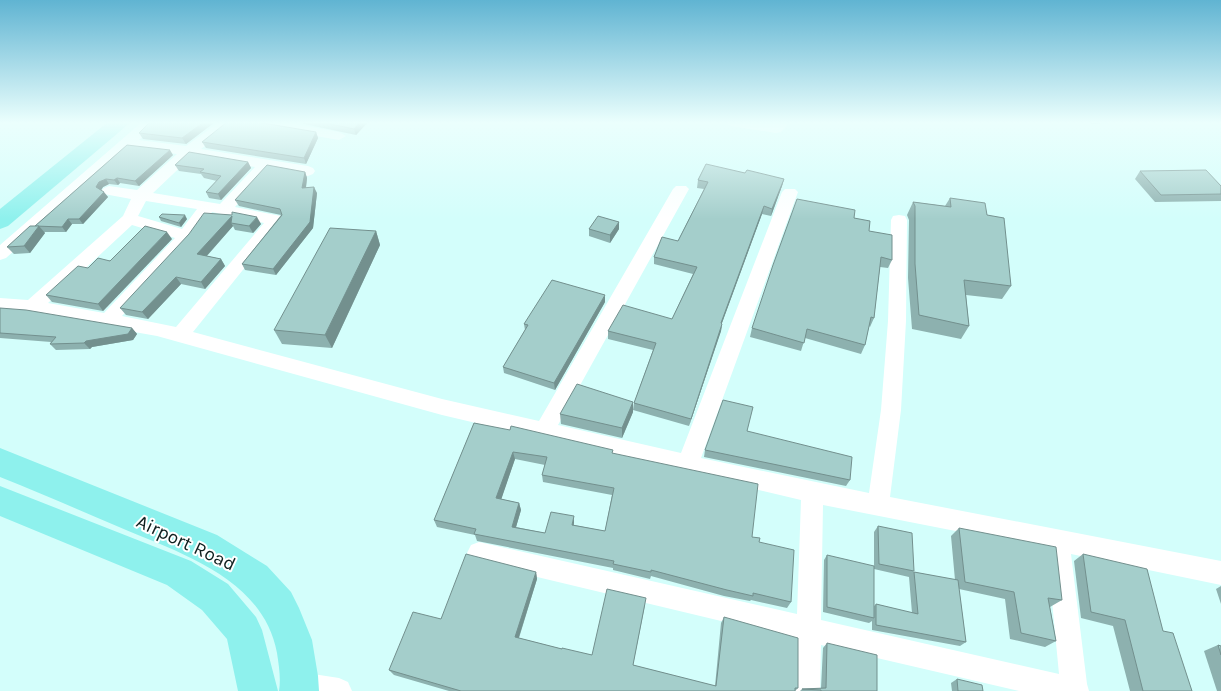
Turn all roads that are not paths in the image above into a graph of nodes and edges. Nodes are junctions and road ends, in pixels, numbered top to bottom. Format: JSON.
{"nodes":[{"id":1,"x":56,"y":154,"type":"edge"},
{"id":2,"x":93,"y":154,"type":"edge"},
{"id":3,"x":101,"y":154,"type":"edge"},
{"id":4,"x":185,"y":154,"type":"edge"},
{"id":5,"x":208,"y":154,"type":"edge"},
{"id":6,"x":266,"y":164,"type":"junction"},
{"id":7,"x":308,"y":171,"type":"dead end"},
{"id":8,"x":682,"y":188,"type":"dead end"},
{"id":9,"x":109,"y":191,"type":"dead end"},
{"id":10,"x":790,"y":192,"type":"dead end"},
{"id":11,"x":141,"y":195,"type":"junction"},
{"id":12,"x":0,"y":202,"type":"edge"},
{"id":13,"x":216,"y":207,"type":"junction"},
{"id":14,"x":129,"y":219,"type":"junction"},
{"id":15,"x":899,"y":220,"type":"dead end"},
{"id":16,"x":0,"y":221,"type":"edge"},
{"id":17,"x":186,"y":236,"type":"junction"},
{"id":18,"x":0,"y":254,"type":"edge"},
{"id":19,"x":0,"y":305,"type":"edge"},
{"id":20,"x":32,"y":307,"type":"junction"},
{"id":21,"x":108,"y":320,"type":"junction"},
{"id":22,"x":180,"y":335,"type":"junction"},
{"id":23,"x":544,"y":431,"type":"junction"},
{"id":24,"x":0,"y":462,"type":"edge"},
{"id":25,"x":688,"y":464,"type":"junction"},
{"id":26,"x":812,"y":493,"type":"junction"},
{"id":27,"x":0,"y":501,"type":"edge"},
{"id":28,"x":878,"y":505,"type":"junction"},
{"id":29,"x":1058,"y":540,"type":"junction"},
{"id":30,"x":479,"y":553,"type":"dead end"},
{"id":31,"x":1221,"y":573,"type":"edge"},
{"id":32,"x":809,"y":630,"type":"junction"},
{"id":33,"x":300,"y":688,"type":"edge"},
{"id":34,"x":258,"y":691,"type":"edge"},
{"id":35,"x":339,"y":691,"type":"edge"},
{"id":36,"x":807,"y":691,"type":"edge"},
{"id":37,"x":1075,"y":691,"type":"edge"}],
"edges":[{"from":1,"to":12,"type":"main road"},
{"from":2,"to":16,"type":"main road"},
{"from":3,"to":18,"type":"street"},
{"from":4,"to":11,"type":"street"},
{"from":5,"to":6,"type":"street"},
{"from":6,"to":7,"type":"street"},
{"from":6,"to":13,"type":"street"},
{"from":8,"to":23,"type":"street"},
{"from":9,"to":11,"type":"street"},
{"from":10,"to":25,"type":"street"},
{"from":11,"to":13,"type":"street"},
{"from":11,"to":14,"type":"street"},
{"from":13,"to":17,"type":"street"},
{"from":13,"to":22,"type":"street"},
{"from":14,"to":17,"type":"street"},
{"from":14,"to":20,"type":"street"},
{"from":15,"to":28,"type":"street"},
{"from":17,"to":21,"type":"street"},
{"from":19,"to":20,"type":"street"},
{"from":20,"to":21,"type":"street"},
{"from":21,"to":22,"type":"street"},
{"from":22,"to":23,"type":"street"},
{"from":23,"to":25,"type":"street"},
{"from":24,"to":33,"type":"main road","name":"Airport Road"},
{"from":25,"to":26,"type":"street"},
{"from":26,"to":28,"type":"street"},
{"from":26,"to":32,"type":"street"},
{"from":27,"to":34,"type":"main road","name":"Airport Road"},
{"from":28,"to":29,"type":"street"},
{"from":29,"to":31,"type":"street"},
{"from":29,"to":37,"type":"street"},
{"from":30,"to":32,"type":"street"},
{"from":32,"to":36,"type":"street"},
{"from":32,"to":37,"type":"street"},
{"from":33,"to":35,"type":"street"}]}
